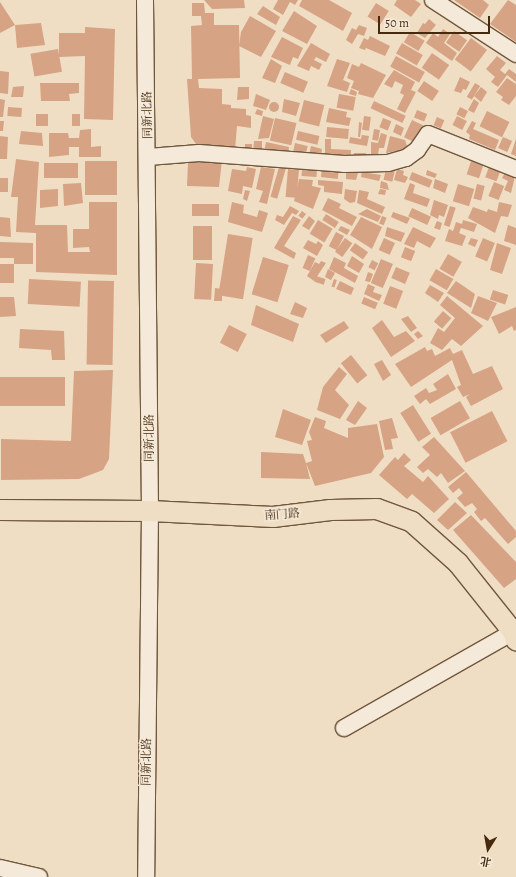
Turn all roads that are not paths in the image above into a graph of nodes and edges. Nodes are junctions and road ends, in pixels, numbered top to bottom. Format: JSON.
{"nodes":[{"id":1,"x":145,"y":0,"type":"edge"},
{"id":2,"x":433,"y":0,"type":"edge"},
{"id":3,"x":516,"y":54,"type":"edge"},
{"id":4,"x":148,"y":157,"type":"junction"},
{"id":5,"x":516,"y":169,"type":"edge"},
{"id":6,"x":0,"y":510,"type":"edge"},
{"id":7,"x":150,"y":511,"type":"junction"},
{"id":8,"x":515,"y":631,"type":"edge"},
{"id":9,"x":344,"y":728,"type":"dead end"},
{"id":10,"x":0,"y":868,"type":"edge"},
{"id":11,"x":39,"y":877,"type":"edge"},
{"id":12,"x":146,"y":877,"type":"edge"}],
"edges":[{"from":1,"to":4,"type":"street","name":"同新北路"},
{"from":2,"to":3,"type":"street"},
{"from":4,"to":5,"type":"street"},
{"from":4,"to":7,"type":"street","name":"同新北路"},
{"from":6,"to":7,"type":"main road","name":"南门路"},
{"from":7,"to":8,"type":"main road","name":"南门路"},
{"from":7,"to":12,"type":"street","name":"同新北路"},
{"from":8,"to":9,"type":"street"},
{"from":10,"to":11,"type":"street"}]}
